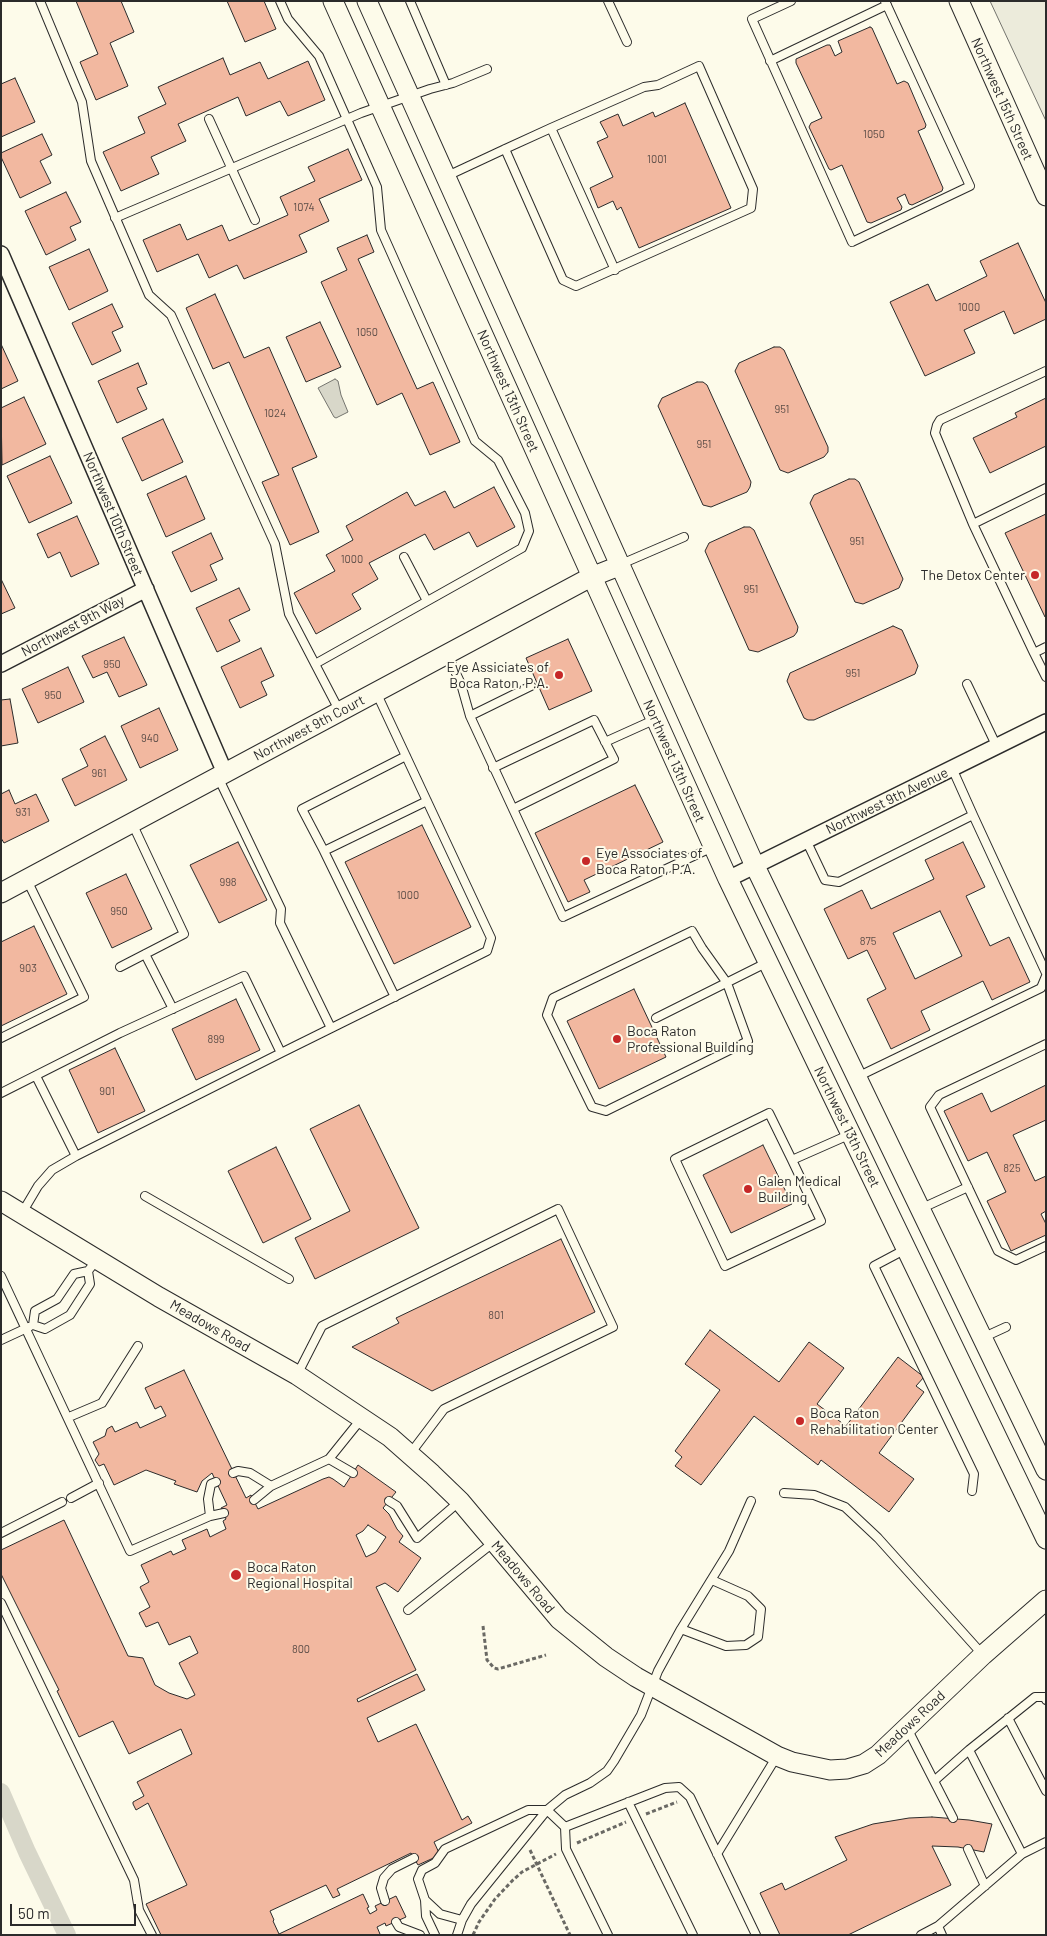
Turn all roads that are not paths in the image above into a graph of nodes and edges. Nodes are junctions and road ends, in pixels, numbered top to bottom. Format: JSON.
{"nodes":[{"id":1,"x":40,"y":1,"type":"edge"},
{"id":2,"x":280,"y":1,"type":"edge"},
{"id":3,"x":333,"y":1,"type":"edge"},
{"id":4,"x":366,"y":1,"type":"edge"},
{"id":5,"x":410,"y":1,"type":"edge"},
{"id":6,"x":608,"y":1,"type":"edge"},
{"id":7,"x":791,"y":1,"type":"edge"},
{"id":8,"x":959,"y":1,"type":"edge"},
{"id":9,"x":886,"y":3,"type":"edge"},
{"id":10,"x":627,"y":42,"type":"dead end"},
{"id":11,"x":770,"y":61,"type":"junction"},
{"id":12,"x":487,"y":69,"type":"dead end"},
{"id":13,"x":446,"y":85,"type":"junction"},
{"id":14,"x":409,"y":96,"type":"junction"},
{"id":15,"x":380,"y":106,"type":"junction"},
{"id":16,"x":209,"y":119,"type":"dead end"},
{"id":17,"x":347,"y":119,"type":"junction"},
{"id":18,"x":550,"y":128,"type":"junction"},
{"id":19,"x":505,"y":149,"type":"junction"},
{"id":20,"x":231,"y":168,"type":"junction"},
{"id":21,"x":445,"y":177,"type":"junction"},
{"id":22,"x":1046,"y":196,"type":"edge"},
{"id":23,"x":115,"y":218,"type":"junction"},
{"id":24,"x":255,"y":220,"type":"dead end"},
{"id":25,"x":1,"y":254,"type":"edge"},
{"id":26,"x":615,"y":270,"type":"junction"},
{"id":27,"x":1046,"y":371,"type":"edge"},
{"id":28,"x":1046,"y":488,"type":"edge"},
{"id":29,"x":973,"y":524,"type":"junction"},
{"id":30,"x":684,"y":537,"type":"dead end"},
{"id":31,"x":404,"y":557,"type":"dead end"},
{"id":32,"x":619,"y":566,"type":"junction"},
{"id":33,"x":591,"y":577,"type":"junction"},
{"id":34,"x":146,"y":589,"type":"junction"},
{"id":35,"x":427,"y":601,"type":"junction"},
{"id":36,"x":1046,"y":647,"type":"edge"},
{"id":37,"x":1034,"y":653,"type":"junction"},
{"id":38,"x":447,"y":654,"type":"junction"},
{"id":39,"x":1,"y":664,"type":"edge"},
{"id":40,"x":315,"y":664,"type":"junction"},
{"id":41,"x":1046,"y":677,"type":"edge"},
{"id":42,"x":967,"y":684,"type":"dead end"},
{"id":43,"x":531,"y":686,"type":"dead end"},
{"id":44,"x":376,"y":692,"type":"junction"},
{"id":45,"x":340,"y":712,"type":"junction"},
{"id":46,"x":470,"y":716,"type":"junction"},
{"id":47,"x":656,"y":719,"type":"junction"},
{"id":48,"x":1046,"y":722,"type":"edge"},
{"id":49,"x":605,"y":742,"type":"junction"},
{"id":50,"x":997,"y":746,"type":"junction"},
{"id":51,"x":406,"y":756,"type":"junction"},
{"id":52,"x":494,"y":768,"type":"junction"},
{"id":53,"x":952,"y":768,"type":"junction"},
{"id":54,"x":222,"y":775,"type":"junction"},
{"id":55,"x":427,"y":801,"type":"junction"},
{"id":56,"x":513,"y":809,"type":"junction"},
{"id":57,"x":973,"y":815,"type":"junction"},
{"id":58,"x":132,"y":823,"type":"junction"},
{"id":59,"x":806,"y":840,"type":"junction"},
{"id":60,"x":713,"y":846,"type":"junction"},
{"id":61,"x":324,"y":851,"type":"junction"},
{"id":62,"x":755,"y":866,"type":"junction"},
{"id":63,"x":26,"y":879,"type":"junction"},
{"id":64,"x":728,"y":879,"type":"junction"},
{"id":65,"x":1,"y":893,"type":"edge"},
{"id":66,"x":145,"y":954,"type":"junction"},
{"id":67,"x":768,"y":962,"type":"junction"},
{"id":68,"x":120,"y":967,"type":"dead end"},
{"id":69,"x":1046,"y":974,"type":"edge"},
{"id":70,"x":727,"y":983,"type":"junction"},
{"id":71,"x":395,"y":997,"type":"junction"},
{"id":72,"x":172,"y":1009,"type":"junction"},
{"id":73,"x":656,"y":1018,"type":"dead end"},
{"id":74,"x":331,"y":1028,"type":"junction"},
{"id":75,"x":1,"y":1038,"type":"edge"},
{"id":76,"x":1046,"y":1044,"type":"edge"},
{"id":77,"x":281,"y":1053,"type":"junction"},
{"id":78,"x":36,"y":1076,"type":"junction"},
{"id":79,"x":856,"y":1077,"type":"junction"},
{"id":80,"x":1,"y":1093,"type":"edge"},
{"id":81,"x":851,"y":1134,"type":"junction"},
{"id":82,"x":76,"y":1156,"type":"junction"},
{"id":83,"x":792,"y":1160,"type":"junction"},
{"id":84,"x":968,"y":1186,"type":"junction"},
{"id":85,"x":145,"y":1196,"type":"dead end"},
{"id":86,"x":1,"y":1201,"type":"edge"},
{"id":87,"x":920,"y":1209,"type":"junction"},
{"id":88,"x":22,"y":1213,"type":"junction"},
{"id":89,"x":1046,"y":1246,"type":"edge"},
{"id":90,"x":906,"y":1248,"type":"junction"},
{"id":91,"x":93,"y":1265,"type":"junction"},
{"id":92,"x":1,"y":1276,"type":"edge"},
{"id":93,"x":289,"y":1279,"type":"dead end"},
{"id":94,"x":30,"y":1327,"type":"junction"},
{"id":95,"x":1006,"y":1327,"type":"dead end"},
{"id":96,"x":982,"y":1338,"type":"junction"},
{"id":97,"x":1,"y":1340,"type":"edge"},
{"id":98,"x":138,"y":1346,"type":"dead end"},
{"id":99,"x":297,"y":1375,"type":"junction"},
{"id":100,"x":69,"y":1418,"type":"junction"},
{"id":101,"x":362,"y":1418,"type":"junction"},
{"id":102,"x":410,"y":1454,"type":"junction"},
{"id":103,"x":329,"y":1459,"type":"junction"},
{"id":104,"x":1046,"y":1470,"type":"edge"},
{"id":105,"x":233,"y":1473,"type":"dead end"},
{"id":106,"x":353,"y":1473,"type":"dead end"},
{"id":107,"x":216,"y":1482,"type":"dead end"},
{"id":108,"x":99,"y":1483,"type":"junction"},
{"id":109,"x":271,"y":1486,"type":"junction"},
{"id":110,"x":972,"y":1492,"type":"dead end"},
{"id":111,"x":784,"y":1494,"type":"dead end"},
{"id":112,"x":71,"y":1498,"type":"dead end"},
{"id":113,"x":254,"y":1500,"type":"dead end"},
{"id":114,"x":389,"y":1501,"type":"dead end"},
{"id":115,"x":460,"y":1501,"type":"junction"},
{"id":116,"x":751,"y":1501,"type":"dead end"},
{"id":117,"x":62,"y":1502,"type":"dead end"},
{"id":118,"x":224,"y":1513,"type":"dead end"},
{"id":119,"x":210,"y":1516,"type":"junction"},
{"id":120,"x":1,"y":1533,"type":"edge"},
{"id":121,"x":1046,"y":1539,"type":"edge"},
{"id":122,"x":494,"y":1542,"type":"junction"},
{"id":123,"x":712,"y":1580,"type":"junction"},
{"id":124,"x":1046,"y":1600,"type":"edge"},
{"id":125,"x":1,"y":1602,"type":"edge"},
{"id":126,"x":408,"y":1610,"type":"dead end"},
{"id":127,"x":681,"y":1629,"type":"junction"},
{"id":128,"x":983,"y":1655,"type":"junction"},
{"id":129,"x":652,"y":1686,"type":"junction"},
{"id":130,"x":1046,"y":1700,"type":"edge"},
{"id":131,"x":1008,"y":1718,"type":"junction"},
{"id":132,"x":907,"y":1728,"type":"junction"},
{"id":133,"x":969,"y":1750,"type":"junction"},
{"id":134,"x":777,"y":1756,"type":"junction"},
{"id":135,"x":934,"y":1781,"type":"junction"},
{"id":136,"x":1046,"y":1791,"type":"edge"},
{"id":137,"x":628,"y":1802,"type":"junction"},
{"id":138,"x":547,"y":1810,"type":"junction"},
{"id":139,"x":953,"y":1818,"type":"dead end"},
{"id":140,"x":565,"y":1827,"type":"junction"},
{"id":141,"x":1046,"y":1842,"type":"edge"},
{"id":142,"x":436,"y":1847,"type":"dead end"},
{"id":143,"x":445,"y":1849,"type":"junction"},
{"id":144,"x":968,"y":1849,"type":"dead end"},
{"id":145,"x":717,"y":1854,"type":"junction"},
{"id":146,"x":1022,"y":1854,"type":"junction"},
{"id":147,"x":414,"y":1858,"type":"dead end"},
{"id":148,"x":985,"y":1886,"type":"junction"},
{"id":149,"x":425,"y":1900,"type":"junction"},
{"id":150,"x":386,"y":1901,"type":"dead end"},
{"id":151,"x":462,"y":1920,"type":"junction"},
{"id":152,"x":396,"y":1922,"type":"dead end"},
{"id":153,"x":938,"y":1926,"type":"junction"},
{"id":154,"x":152,"y":1935,"type":"edge"},
{"id":155,"x":420,"y":1935,"type":"edge"},
{"id":156,"x":434,"y":1935,"type":"edge"},
{"id":157,"x":457,"y":1935,"type":"edge"},
{"id":158,"x":608,"y":1935,"type":"edge"},
{"id":159,"x":693,"y":1935,"type":"edge"},
{"id":160,"x":756,"y":1935,"type":"edge"},
{"id":161,"x":920,"y":1935,"type":"edge"},
{"id":162,"x":942,"y":1935,"type":"edge"}],
"edges":[{"from":1,"to":23,"type":"lane"},
{"from":2,"to":17,"type":"lane"},
{"from":3,"to":15,"type":"street","name":"Northwest 13th Street"},
{"from":4,"to":14,"type":"street"},
{"from":5,"to":13,"type":"lane"},
{"from":6,"to":10,"type":"lane"},
{"from":7,"to":11,"type":"lane"},
{"from":8,"to":22,"type":"street","name":"Northwest 15th Street"},
{"from":9,"to":11,"type":"lane"},
{"from":9,"to":11,"type":"lane"},
{"from":12,"to":13,"type":"lane"},
{"from":13,"to":14,"type":"lane"},
{"from":14,"to":15,"type":"lane"},
{"from":14,"to":21,"type":"street"},
{"from":15,"to":17,"type":"lane"},
{"from":15,"to":33,"type":"street","name":"Northwest 13th Street"},
{"from":16,"to":20,"type":"lane"},
{"from":17,"to":20,"type":"lane"},
{"from":17,"to":35,"type":"lane"},
{"from":18,"to":19,"type":"lane"},
{"from":18,"to":26,"type":"lane"},
{"from":18,"to":26,"type":"lane"},
{"from":19,"to":21,"type":"lane"},
{"from":19,"to":26,"type":"lane"},
{"from":20,"to":23,"type":"lane"},
{"from":20,"to":24,"type":"lane"},
{"from":21,"to":32,"type":"street"},
{"from":23,"to":40,"type":"lane"},
{"from":25,"to":34,"type":"street","name":"Northwest 10th Street"},
{"from":27,"to":29,"type":"lane"},
{"from":28,"to":29,"type":"lane"},
{"from":29,"to":37,"type":"lane"},
{"from":30,"to":32,"type":"lane"},
{"from":31,"to":35,"type":"lane"},
{"from":32,"to":33,"type":"street","name":"Northwest 9th Court"},
{"from":32,"to":62,"type":"street"},
{"from":33,"to":38,"type":"street","name":"Northwest 9th Court"},
{"from":33,"to":47,"type":"street","name":"Northwest 13th Street"},
{"from":34,"to":39,"type":"street","name":"Northwest 9th Way"},
{"from":34,"to":54,"type":"street","name":"Northwest 10th Street"},
{"from":35,"to":40,"type":"lane"},
{"from":36,"to":37,"type":"lane"},
{"from":37,"to":41,"type":"lane"},
{"from":38,"to":44,"type":"street","name":"Northwest 9th Court"},
{"from":38,"to":46,"type":"lane"},
{"from":40,"to":45,"type":"lane"},
{"from":42,"to":50,"type":"lane"},
{"from":43,"to":46,"type":"lane"},
{"from":44,"to":45,"type":"street","name":"Northwest 9th Court"},
{"from":44,"to":51,"type":"lane"},
{"from":45,"to":54,"type":"street","name":"Northwest 9th Court"},
{"from":46,"to":52,"type":"lane"},
{"from":47,"to":49,"type":"lane"},
{"from":47,"to":60,"type":"street","name":"Northwest 13th Street"},
{"from":48,"to":50,"type":"street","name":"Northwest 9th Avenue"},
{"from":49,"to":52,"type":"lane"},
{"from":49,"to":56,"type":"lane"},
{"from":50,"to":53,"type":"street","name":"Northwest 9th Avenue"},
{"from":51,"to":55,"type":"lane"},
{"from":51,"to":61,"type":"lane"},
{"from":52,"to":56,"type":"lane"},
{"from":53,"to":57,"type":"lane"},
{"from":53,"to":59,"type":"street","name":"Northwest 9th Avenue"},
{"from":54,"to":58,"type":"street","name":"Northwest 9th Court"},
{"from":54,"to":74,"type":"lane"},
{"from":55,"to":61,"type":"lane"},
{"from":55,"to":71,"type":"lane"},
{"from":56,"to":60,"type":"lane"},
{"from":57,"to":59,"type":"lane"},
{"from":57,"to":69,"type":"lane"},
{"from":58,"to":63,"type":"street","name":"Northwest 9th Court"},
{"from":58,"to":66,"type":"lane"},
{"from":59,"to":62,"type":"street","name":"Northwest 9th Avenue"},
{"from":60,"to":64,"type":"street","name":"Northwest 13th Street"},
{"from":61,"to":71,"type":"lane"},
{"from":62,"to":64,"type":"street","name":"Northwest 9th Avenue"},
{"from":62,"to":79,"type":"street"},
{"from":63,"to":65,"type":"street","name":"Northwest 9th Court"},
{"from":63,"to":75,"type":"lane"},
{"from":64,"to":67,"type":"street","name":"Northwest 13th Street"},
{"from":66,"to":68,"type":"lane"},
{"from":66,"to":72,"type":"lane"},
{"from":67,"to":70,"type":"lane"},
{"from":67,"to":81,"type":"street","name":"Northwest 13th Street"},
{"from":69,"to":79,"type":"lane"},
{"from":70,"to":70,"type":"lane"},
{"from":70,"to":73,"type":"lane"},
{"from":71,"to":74,"type":"lane"},
{"from":72,"to":77,"type":"lane"},
{"from":72,"to":78,"type":"lane"},
{"from":74,"to":77,"type":"lane"},
{"from":76,"to":84,"type":"lane"},
{"from":77,"to":82,"type":"lane"},
{"from":78,"to":80,"type":"lane"},
{"from":78,"to":82,"type":"lane"},
{"from":79,"to":87,"type":"street"},
{"from":81,"to":83,"type":"lane"},
{"from":81,"to":90,"type":"street","name":"Northwest 13th Street"},
{"from":82,"to":88,"type":"lane"},
{"from":83,"to":83,"type":"lane"},
{"from":84,"to":87,"type":"lane"},
{"from":84,"to":89,"type":"lane"},
{"from":85,"to":93,"type":"lane"},
{"from":86,"to":88,"type":"street","name":"Meadows Road"},
{"from":87,"to":96,"type":"street"},
{"from":88,"to":91,"type":"street","name":"Meadows Road"},
{"from":90,"to":110,"type":"lane"},
{"from":90,"to":121,"type":"street","name":"Northwest 13th Street"},
{"from":91,"to":94,"type":"lane"},
{"from":91,"to":94,"type":"lane"},
{"from":91,"to":99,"type":"street","name":"Meadows Road"},
{"from":92,"to":94,"type":"lane"},
{"from":94,"to":97,"type":"lane"},
{"from":94,"to":100,"type":"lane"},
{"from":95,"to":96,"type":"lane"},
{"from":96,"to":104,"type":"street"},
{"from":98,"to":100,"type":"lane"},
{"from":99,"to":101,"type":"street","name":"Meadows Road"},
{"from":99,"to":102,"type":"lane"},
{"from":100,"to":108,"type":"lane"},
{"from":101,"to":102,"type":"street","name":"Meadows Road"},
{"from":101,"to":103,"type":"lane"},
{"from":102,"to":115,"type":"street","name":"Meadows Road"},
{"from":103,"to":106,"type":"lane"},
{"from":103,"to":109,"type":"lane"},
{"from":105,"to":109,"type":"lane"},
{"from":107,"to":119,"type":"lane"},
{"from":108,"to":112,"type":"lane"},
{"from":108,"to":119,"type":"lane"},
{"from":109,"to":113,"type":"lane"},
{"from":111,"to":128,"type":"lane"},
{"from":114,"to":115,"type":"lane"},
{"from":115,"to":122,"type":"street","name":"Meadows Road"},
{"from":116,"to":123,"type":"lane"},
{"from":117,"to":120,"type":"lane"},
{"from":118,"to":119,"type":"lane"},
{"from":122,"to":126,"type":"lane"},
{"from":122,"to":129,"type":"street","name":"Meadows Road"},
{"from":123,"to":127,"type":"lane"},
{"from":123,"to":127,"type":"lane"},
{"from":124,"to":128,"type":"street","name":"Meadows Road"},
{"from":125,"to":154,"type":"lane"},
{"from":127,"to":129,"type":"lane"},
{"from":128,"to":132,"type":"street","name":"Meadows Road"},
{"from":129,"to":134,"type":"street","name":"Meadows Road"},
{"from":129,"to":138,"type":"lane"},
{"from":130,"to":131,"type":"lane"},
{"from":131,"to":133,"type":"lane"},
{"from":131,"to":136,"type":"lane"},
{"from":132,"to":134,"type":"street","name":"Meadows Road"},
{"from":132,"to":135,"type":"lane"},
{"from":133,"to":135,"type":"lane"},
{"from":133,"to":146,"type":"lane"},
{"from":134,"to":145,"type":"lane"},
{"from":135,"to":139,"type":"lane"},
{"from":137,"to":140,"type":"lane"},
{"from":137,"to":145,"type":"lane"},
{"from":137,"to":159,"type":"lane"},
{"from":138,"to":140,"type":"lane"},
{"from":138,"to":143,"type":"lane"},
{"from":138,"to":151,"type":"lane"},
{"from":140,"to":158,"type":"lane"},
{"from":141,"to":146,"type":"lane"},
{"from":142,"to":143,"type":"lane"},
{"from":143,"to":149,"type":"lane"},
{"from":144,"to":148,"type":"lane"},
{"from":145,"to":160,"type":"lane"},
{"from":146,"to":148,"type":"lane"},
{"from":147,"to":150,"type":"lane"},
{"from":148,"to":153,"type":"lane"},
{"from":149,"to":151,"type":"lane"},
{"from":149,"to":156,"type":"lane"},
{"from":151,"to":157,"type":"lane"},
{"from":152,"to":155,"type":"lane"},
{"from":153,"to":161,"type":"lane"},
{"from":153,"to":162,"type":"lane"}]}
